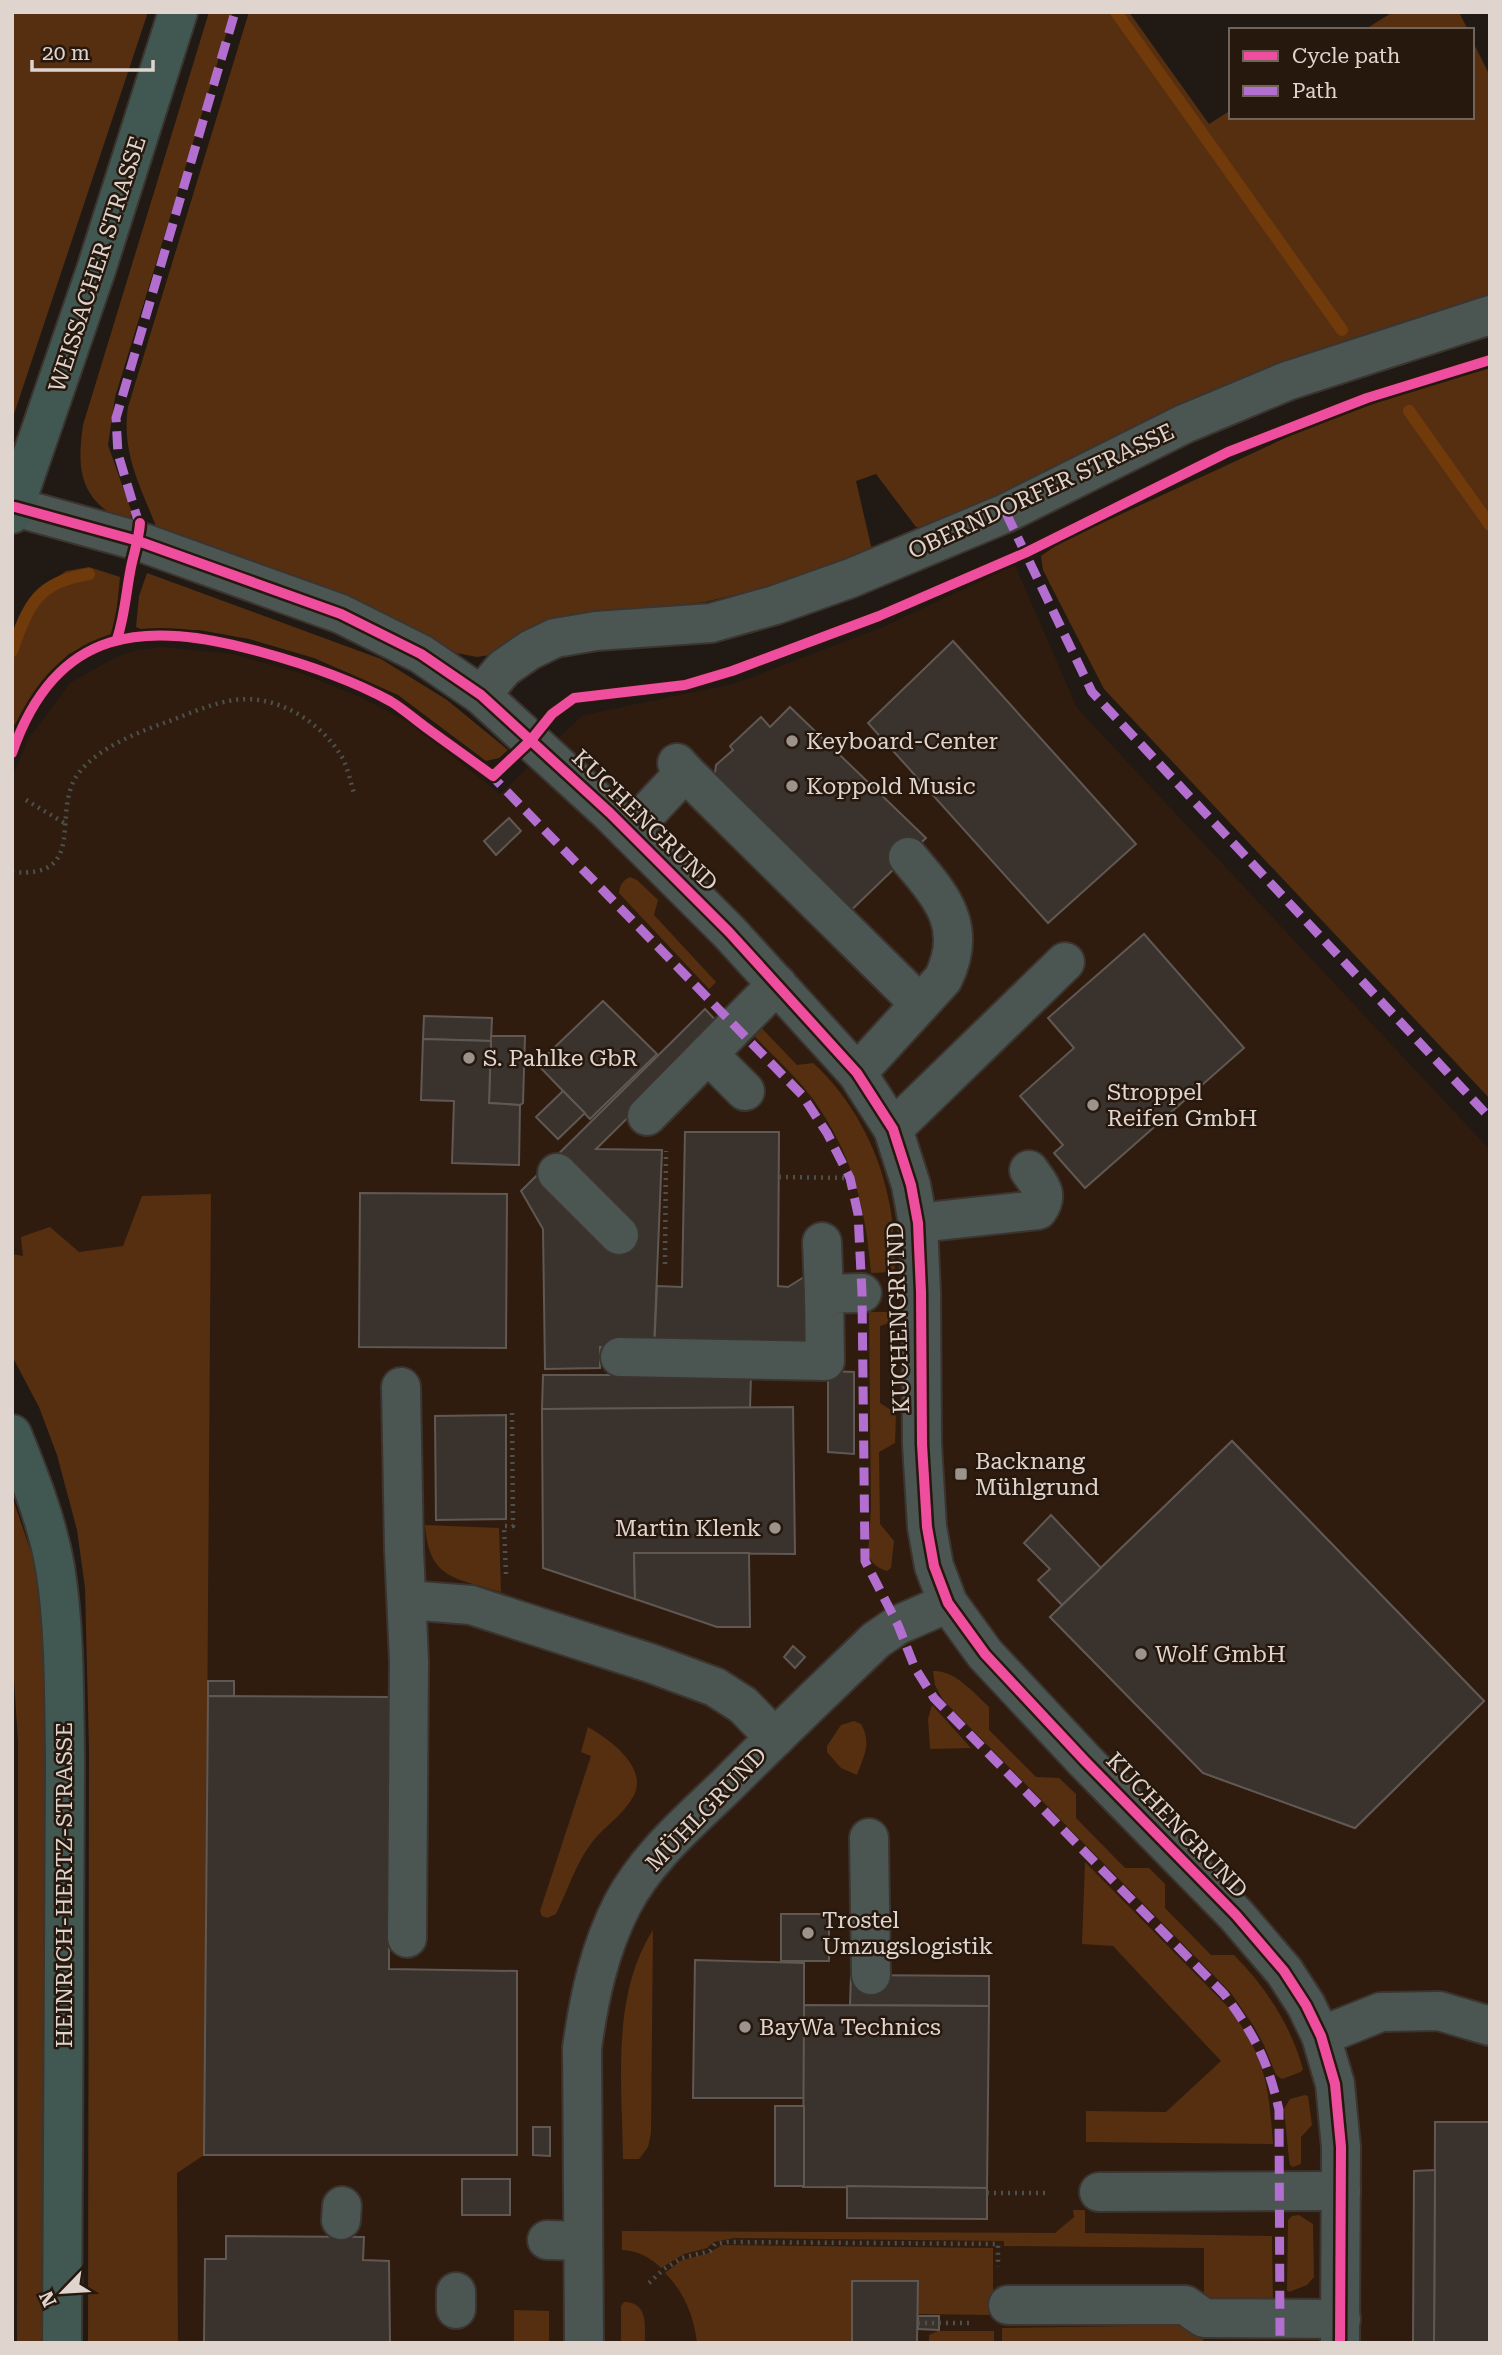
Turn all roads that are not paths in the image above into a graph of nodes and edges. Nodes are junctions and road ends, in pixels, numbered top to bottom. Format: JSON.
{"nodes":[{"id":1,"x":178,"y":12,"type":"edge"},
{"id":2,"x":1490,"y":315,"type":"edge"},
{"id":3,"x":13,"y":510,"type":"edge"},
{"id":4,"x":481,"y":695,"type":"junction"},
{"id":5,"x":629,"y":832,"type":"junction"},
{"id":6,"x":908,"y":857,"type":"dead end"},
{"id":7,"x":1065,"y":962,"type":"dead end"},
{"id":8,"x":777,"y":984,"type":"junction"},
{"id":9,"x":920,"y":1004,"type":"junction"},
{"id":10,"x":708,"y":1054,"type":"junction"},
{"id":11,"x":857,"y":1073,"type":"junction"},
{"id":12,"x":745,"y":1091,"type":"dead end"},
{"id":13,"x":657,"y":1107,"type":"road end"},
{"id":14,"x":893,"y":1129,"type":"junction"},
{"id":15,"x":1028,"y":1170,"type":"dead end"},
{"id":16,"x":557,"y":1173,"type":"dead end"},
{"id":17,"x":918,"y":1223,"type":"junction"},
{"id":18,"x":619,"y":1236,"type":"dead end"},
{"id":19,"x":822,"y":1242,"type":"dead end"},
{"id":20,"x":862,"y":1293,"type":"dead end"},
{"id":21,"x":824,"y":1294,"type":"junction"},
{"id":22,"x":620,"y":1357,"type":"dead end"},
{"id":23,"x":401,"y":1387,"type":"dead end"},
{"id":24,"x":12,"y":1434,"type":"edge"},
{"id":25,"x":407,"y":1600,"type":"junction"},
{"id":26,"x":948,"y":1603,"type":"junction"},
{"id":27,"x":775,"y":1738,"type":"junction"},
{"id":28,"x":869,"y":1838,"type":"dead end"},
{"id":29,"x":407,"y":1938,"type":"dead end"},
{"id":30,"x":872,"y":1975,"type":"dead end"},
{"id":31,"x":1483,"y":2031,"type":"edge"},
{"id":32,"x":1321,"y":2036,"type":"junction"},
{"id":33,"x":1341,"y":2191,"type":"junction"},
{"id":34,"x":1099,"y":2192,"type":"dead end"},
{"id":35,"x":997,"y":2314,"type":"road end"},
{"id":36,"x":1340,"y":2331,"type":"edge"},
{"id":37,"x":62,"y":2343,"type":"edge"},
{"id":38,"x":584,"y":2343,"type":"edge"}],
"edges":[{"from":1,"to":3,"type":"main road","name":"WEISSACHER STRASSE"},
{"from":2,"to":4,"type":"street","name":"OBERNDORFER STRASSE"},
{"from":3,"to":4,"type":"street","name":"KUCHENGRUND"},
{"from":4,"to":5,"type":"street","name":"KUCHENGRUND"},
{"from":5,"to":8,"type":"street","name":"KUCHENGRUND"},
{"from":5,"to":9,"type":"street"},
{"from":6,"to":9,"type":"street"},
{"from":7,"to":14,"type":"street"},
{"from":8,"to":10,"type":"street"},
{"from":8,"to":11,"type":"street","name":"KUCHENGRUND"},
{"from":9,"to":11,"type":"street"},
{"from":10,"to":12,"type":"street"},
{"from":10,"to":13,"type":"street"},
{"from":11,"to":14,"type":"street","name":"KUCHENGRUND"},
{"from":14,"to":17,"type":"street","name":"KUCHENGRUND"},
{"from":15,"to":17,"type":"street"},
{"from":16,"to":18,"type":"street"},
{"from":17,"to":26,"type":"street","name":"KUCHENGRUND"},
{"from":19,"to":21,"type":"street"},
{"from":20,"to":21,"type":"street"},
{"from":21,"to":22,"type":"street"},
{"from":23,"to":25,"type":"street"},
{"from":24,"to":37,"type":"main road","name":"HEINRICH-HERTZ-STRASSE"},
{"from":25,"to":27,"type":"street"},
{"from":25,"to":29,"type":"street"},
{"from":26,"to":27,"type":"street","name":"MÜHLGRUND"},
{"from":26,"to":32,"type":"street","name":"KUCHENGRUND"},
{"from":27,"to":38,"type":"street","name":"MÜHLGRUND"},
{"from":28,"to":30,"type":"street"},
{"from":31,"to":32,"type":"street"},
{"from":32,"to":33,"type":"street","name":"KUCHENGRUND"},
{"from":33,"to":34,"type":"street"},
{"from":33,"to":36,"type":"street","name":"KUCHENGRUND"},
{"from":35,"to":36,"type":"street"}]}
